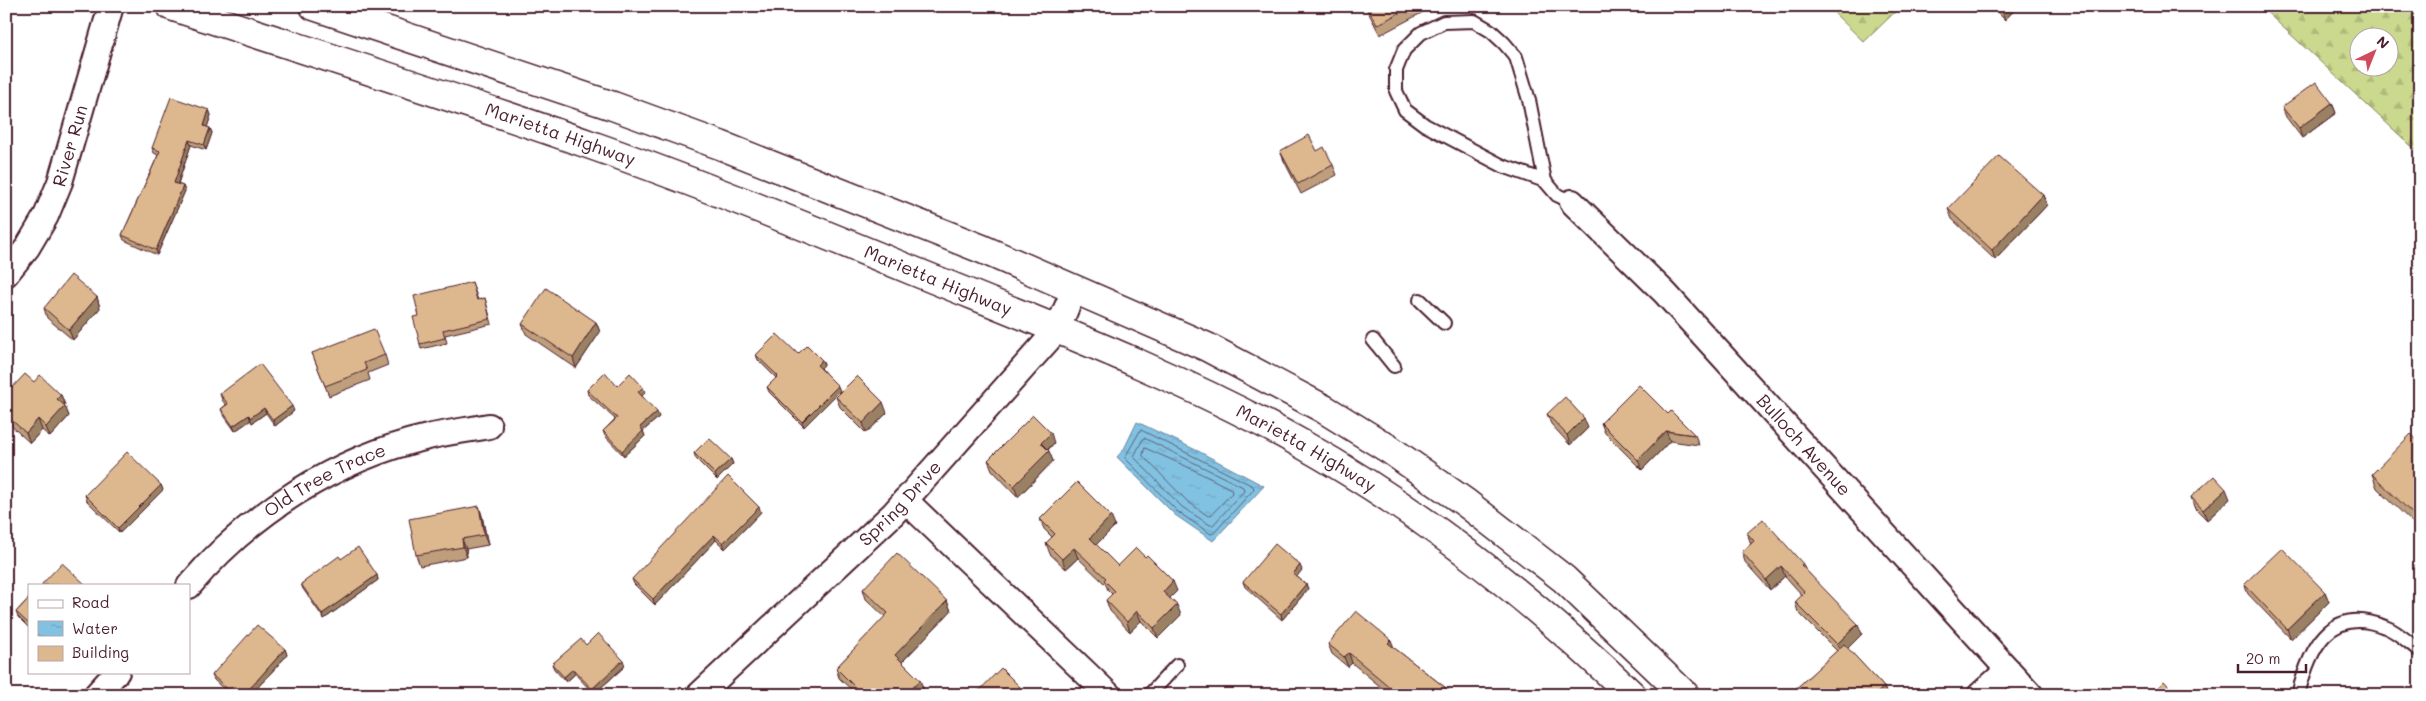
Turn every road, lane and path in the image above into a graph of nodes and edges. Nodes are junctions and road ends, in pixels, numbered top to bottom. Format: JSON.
{"nodes":[{"id":1,"x":111,"y":6,"type":"edge"},
{"id":2,"x":171,"y":6,"type":"edge"},
{"id":3,"x":314,"y":6,"type":"edge"},
{"id":4,"x":1545,"y":181,"type":"junction"},
{"id":5,"x":1572,"y":202,"type":"joint"},
{"id":6,"x":6,"y":274,"type":"edge"},
{"id":7,"x":1074,"y":290,"type":"junction"},
{"id":8,"x":1420,"y":300,"type":"dead end"},
{"id":9,"x":1444,"y":323,"type":"dead end"},
{"id":10,"x":1057,"y":330,"type":"junction"},
{"id":11,"x":1373,"y":340,"type":"dead end"},
{"id":12,"x":1394,"y":366,"type":"dead end"},
{"id":13,"x":489,"y":426,"type":"dead end"},
{"id":14,"x":905,"y":500,"type":"junction"},
{"id":15,"x":190,"y":585,"type":"edge"},
{"id":16,"x":2420,"y":651,"type":"edge"},
{"id":17,"x":1177,"y":665,"type":"dead end"},
{"id":18,"x":2008,"y":670,"type":"junction"},
{"id":19,"x":115,"y":674,"type":"edge"},
{"id":20,"x":96,"y":695,"type":"edge"},
{"id":21,"x":700,"y":695,"type":"edge"},
{"id":22,"x":1109,"y":695,"type":"edge"},
{"id":23,"x":1149,"y":695,"type":"edge"},
{"id":24,"x":1632,"y":695,"type":"edge"},
{"id":25,"x":1685,"y":695,"type":"edge"},
{"id":26,"x":1980,"y":695,"type":"edge"},
{"id":27,"x":2031,"y":695,"type":"edge"},
{"id":28,"x":2298,"y":695,"type":"edge"}],
"edges":[{"from":1,"to":6,"type":"street","name":"River Run"},
{"from":2,"to":10,"type":"highway","name":"Marietta Highway"},
{"from":3,"to":7,"type":"highway"},
{"from":4,"to":4,"type":"lane"},
{"from":4,"to":5,"type":"lane"},
{"from":5,"to":18,"type":"street","name":"Bulloch Avenue"},
{"from":7,"to":10,"type":"street","name":"Spring Drive"},
{"from":7,"to":25,"type":"highway"},
{"from":8,"to":9,"type":"lane"},
{"from":10,"to":14,"type":"street","name":"Spring Drive"},
{"from":10,"to":24,"type":"highway","name":"Marietta Highway"},
{"from":11,"to":12,"type":"lane"},
{"from":13,"to":15,"type":"street","name":"Old Tree Trace"},
{"from":14,"to":21,"type":"street","name":"Spring Drive"},
{"from":14,"to":22,"type":"street"},
{"from":16,"to":28,"type":"lane"},
{"from":17,"to":23,"type":"lane"},
{"from":18,"to":26,"type":"street"},
{"from":18,"to":27,"type":"street","name":"Bulloch Avenue"},
{"from":19,"to":20,"type":"street"}]}
